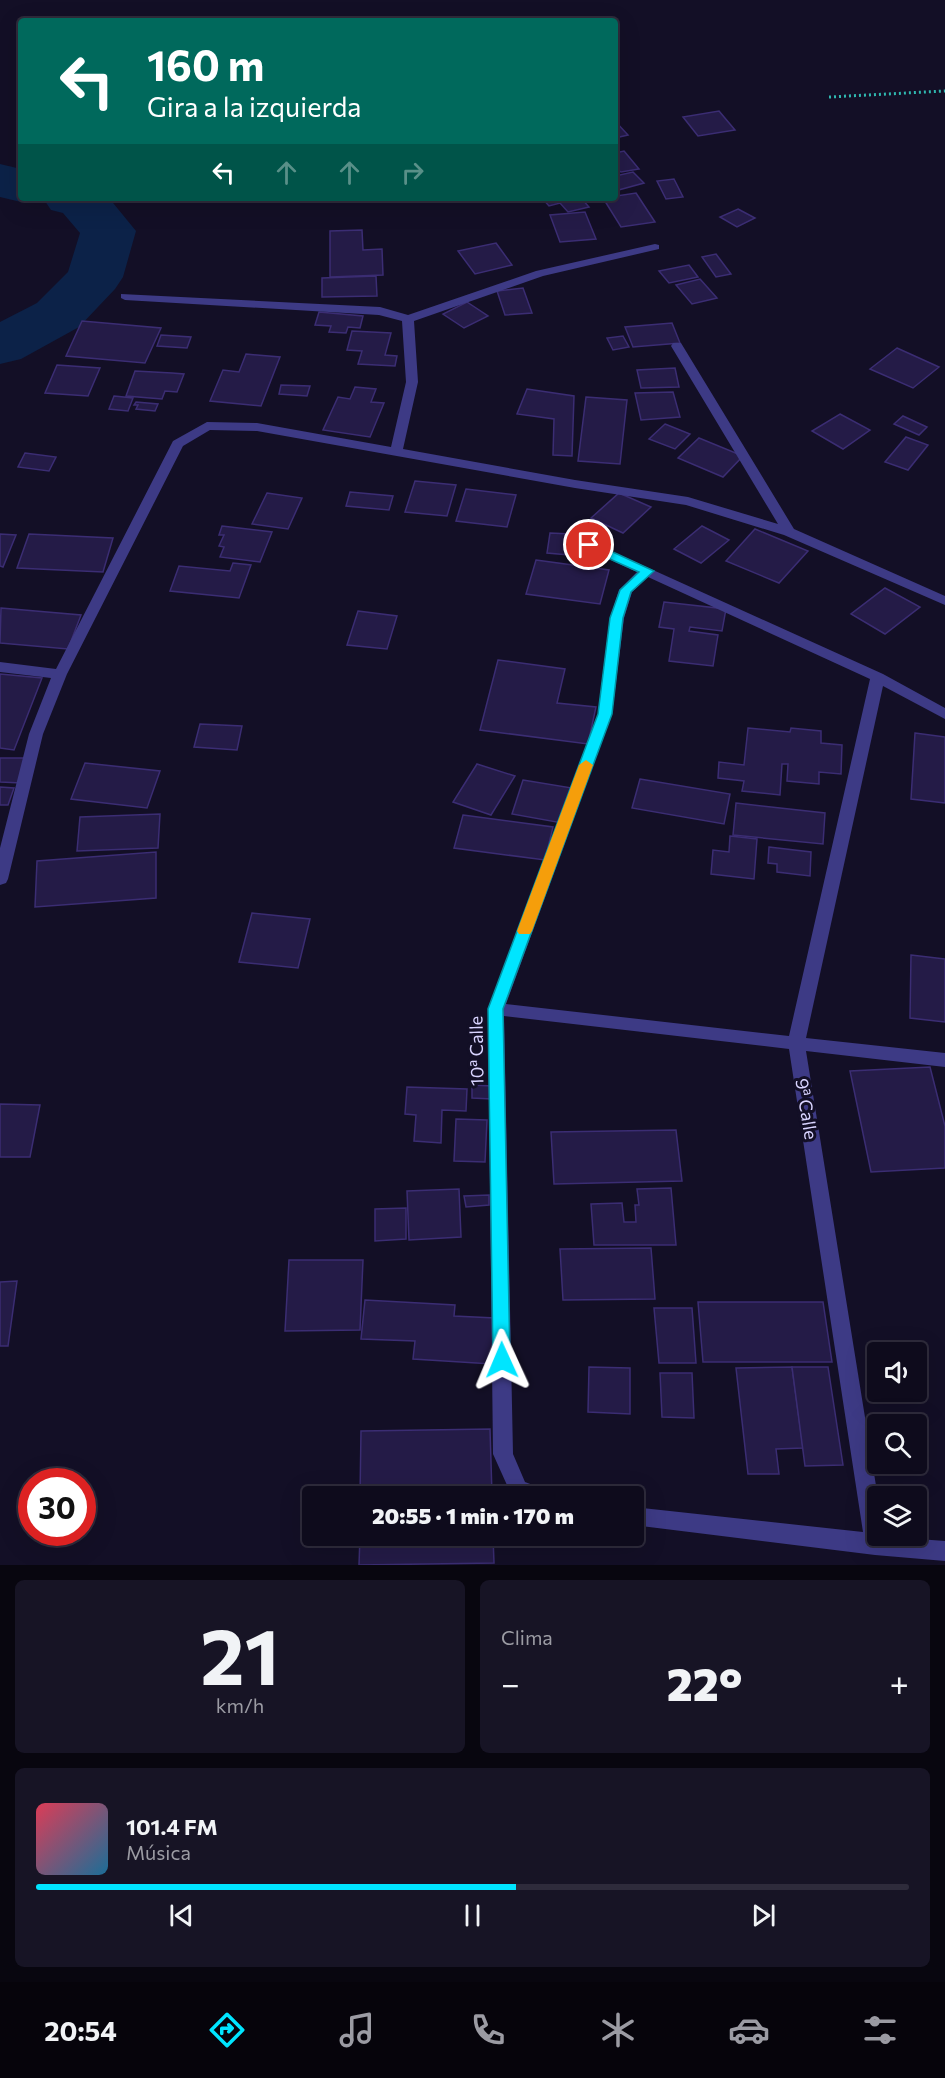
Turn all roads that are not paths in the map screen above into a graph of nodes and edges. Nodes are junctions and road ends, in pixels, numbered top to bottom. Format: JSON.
{"nodes":[{"id":1,"x":656,"y":247,"type":"dead end"},
{"id":2,"x":125,"y":296,"type":"dead end"},
{"id":3,"x":408,"y":319,"type":"junction"},
{"id":4,"x":677,"y":346,"type":"dead end"},
{"id":5,"x":396,"y":452,"type":"junction"},
{"id":6,"x":789,"y":532,"type":"junction"},
{"id":7,"x":589,"y":545,"type":"dead end"},
{"id":8,"x":647,"y":571,"type":"junction"},
{"id":9,"x":945,"y":602,"type":"edge"},
{"id":10,"x":0,"y":667,"type":"edge"},
{"id":11,"x":60,"y":674,"type":"junction"},
{"id":12,"x":878,"y":677,"type":"junction"},
{"id":13,"x":945,"y":714,"type":"edge"},
{"id":14,"x":0,"y":879,"type":"edge"},
{"id":15,"x":496,"y":1009,"type":"junction"},
{"id":16,"x":796,"y":1043,"type":"junction"},
{"id":17,"x":945,"y":1060,"type":"edge"},
{"id":18,"x":517,"y":1486,"type":"edge"},
{"id":19,"x":867,"y":1494,"type":"edge"},
{"id":20,"x":644,"y":1517,"type":"edge"},
{"id":21,"x":867,"y":1544,"type":"edge"},
{"id":22,"x":887,"y":1546,"type":"edge"},
{"id":23,"x":945,"y":1551,"type":"edge"}],
"edges":[{"from":1,"to":3,"type":"street"},
{"from":2,"to":3,"type":"street"},
{"from":3,"to":5,"type":"street"},
{"from":4,"to":6,"type":"street"},
{"from":5,"to":6,"type":"street"},
{"from":5,"to":11,"type":"street"},
{"from":6,"to":9,"type":"street"},
{"from":7,"to":8,"type":"street"},
{"from":8,"to":12,"type":"street"},
{"from":8,"to":15,"type":"street","name":"10ª Calle"},
{"from":10,"to":11,"type":"street"},
{"from":11,"to":14,"type":"street"},
{"from":12,"to":13,"type":"street"},
{"from":12,"to":16,"type":"street","name":"9ª Calle"},
{"from":15,"to":16,"type":"street"},
{"from":15,"to":18,"type":"street","name":"10ª Calle"},
{"from":16,"to":17,"type":"street"},
{"from":16,"to":19,"type":"street","name":"9ª Calle"},
{"from":20,"to":21,"type":"street"},
{"from":22,"to":23,"type":"street"}]}
